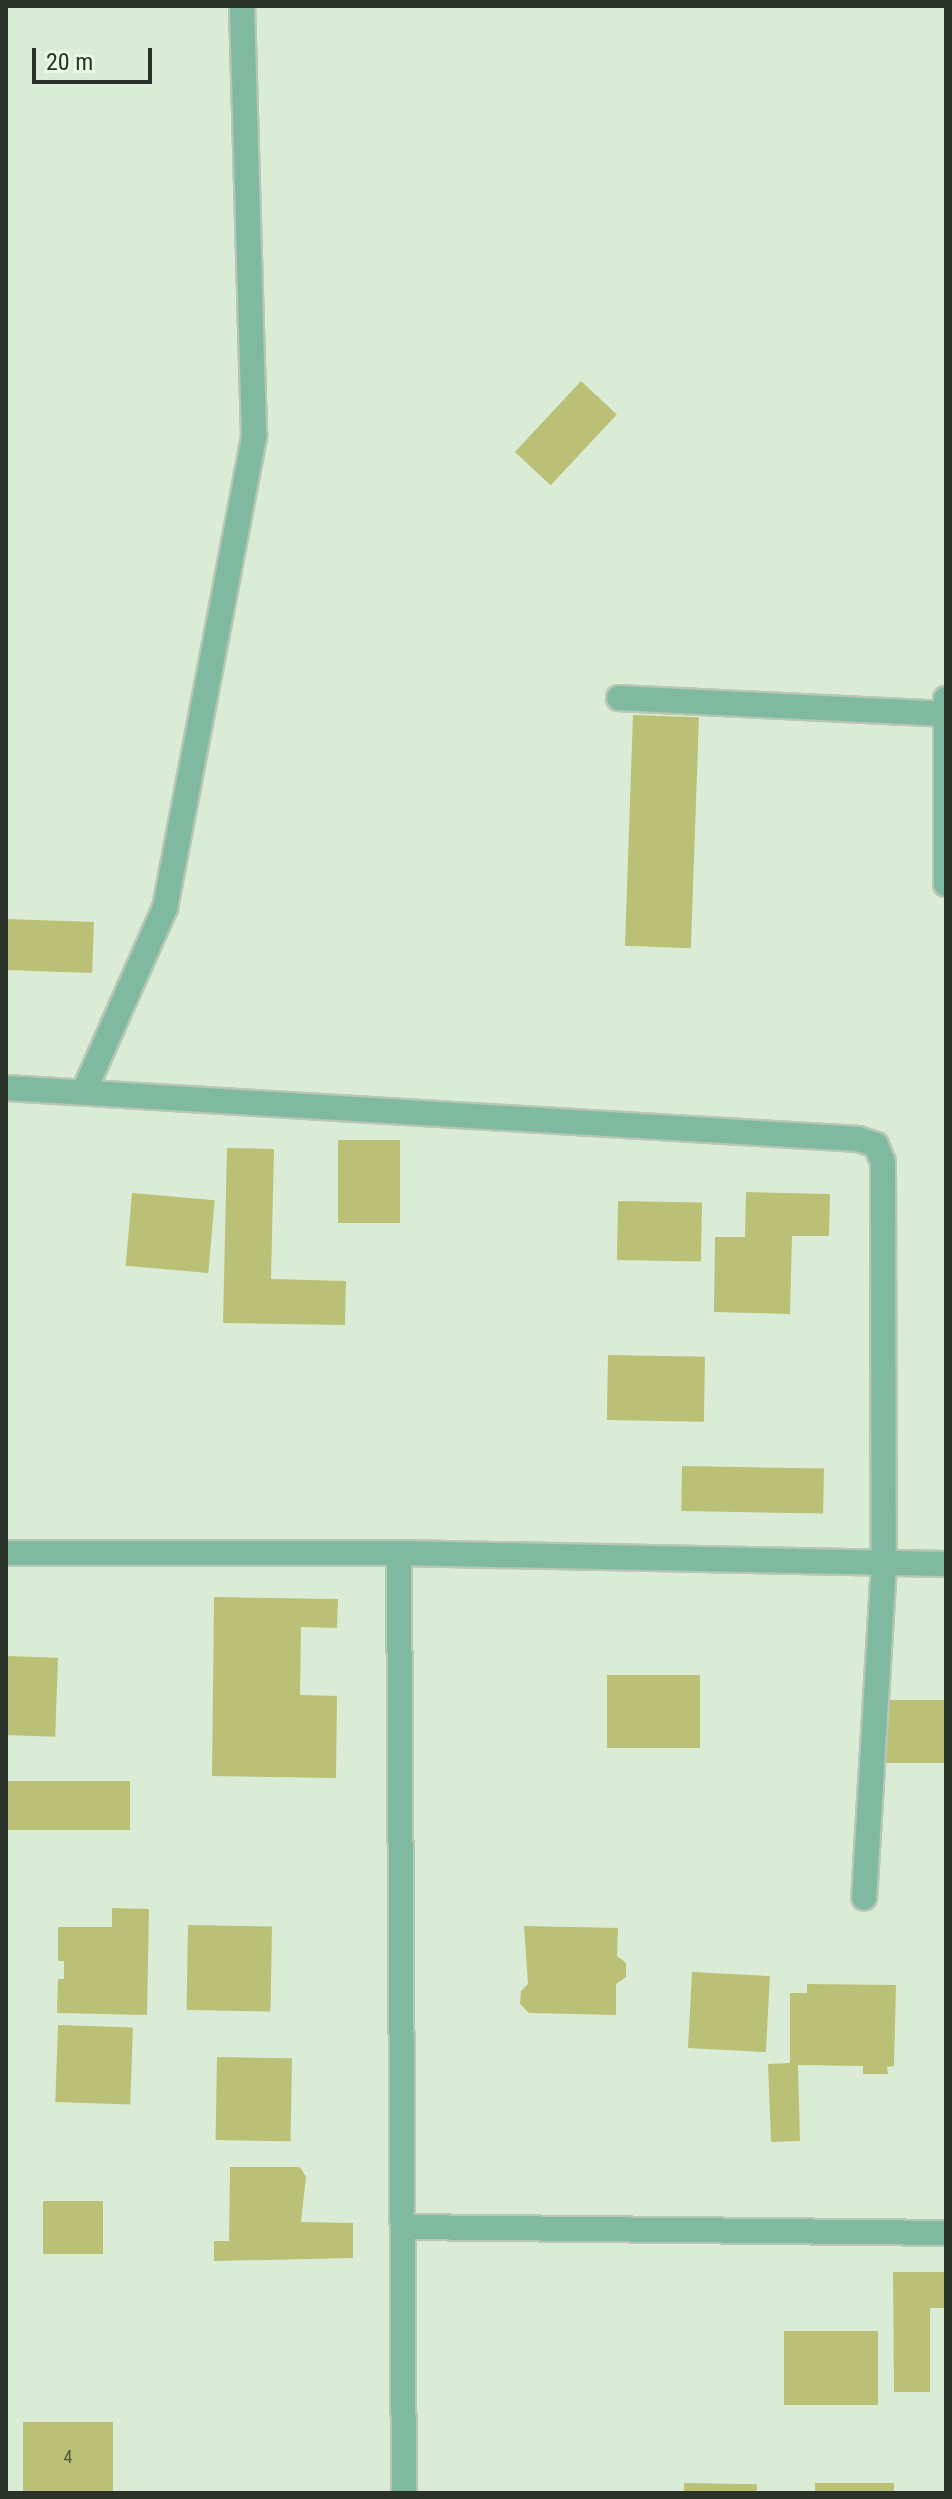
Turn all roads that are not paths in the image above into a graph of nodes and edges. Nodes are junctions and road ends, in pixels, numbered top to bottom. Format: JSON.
{"nodes":[{"id":1,"x":242,"y":6,"type":"edge"},
{"id":2,"x":619,"y":698,"type":"dead end"},
{"id":3,"x":946,"y":699,"type":"edge"},
{"id":4,"x":946,"y":714,"type":"edge"},
{"id":5,"x":946,"y":884,"type":"edge"},
{"id":6,"x":6,"y":1088,"type":"edge"},
{"id":7,"x":85,"y":1089,"type":"junction"},
{"id":8,"x":6,"y":1553,"type":"edge"},
{"id":9,"x":399,"y":1553,"type":"junction"},
{"id":10,"x":884,"y":1564,"type":"junction"},
{"id":11,"x":946,"y":1564,"type":"edge"},
{"id":12,"x":864,"y":1897,"type":"dead end"},
{"id":13,"x":403,"y":2227,"type":"junction"},
{"id":14,"x":946,"y":2233,"type":"edge"},
{"id":15,"x":404,"y":2493,"type":"edge"}],
"edges":[{"from":1,"to":7,"type":"street"},
{"from":2,"to":4,"type":"street"},
{"from":3,"to":4,"type":"street"},
{"from":4,"to":5,"type":"street"},
{"from":6,"to":7,"type":"street"},
{"from":7,"to":10,"type":"street"},
{"from":8,"to":9,"type":"street"},
{"from":9,"to":10,"type":"street"},
{"from":9,"to":13,"type":"street"},
{"from":10,"to":11,"type":"street"},
{"from":10,"to":12,"type":"street"},
{"from":13,"to":14,"type":"street"},
{"from":13,"to":15,"type":"street"}]}
